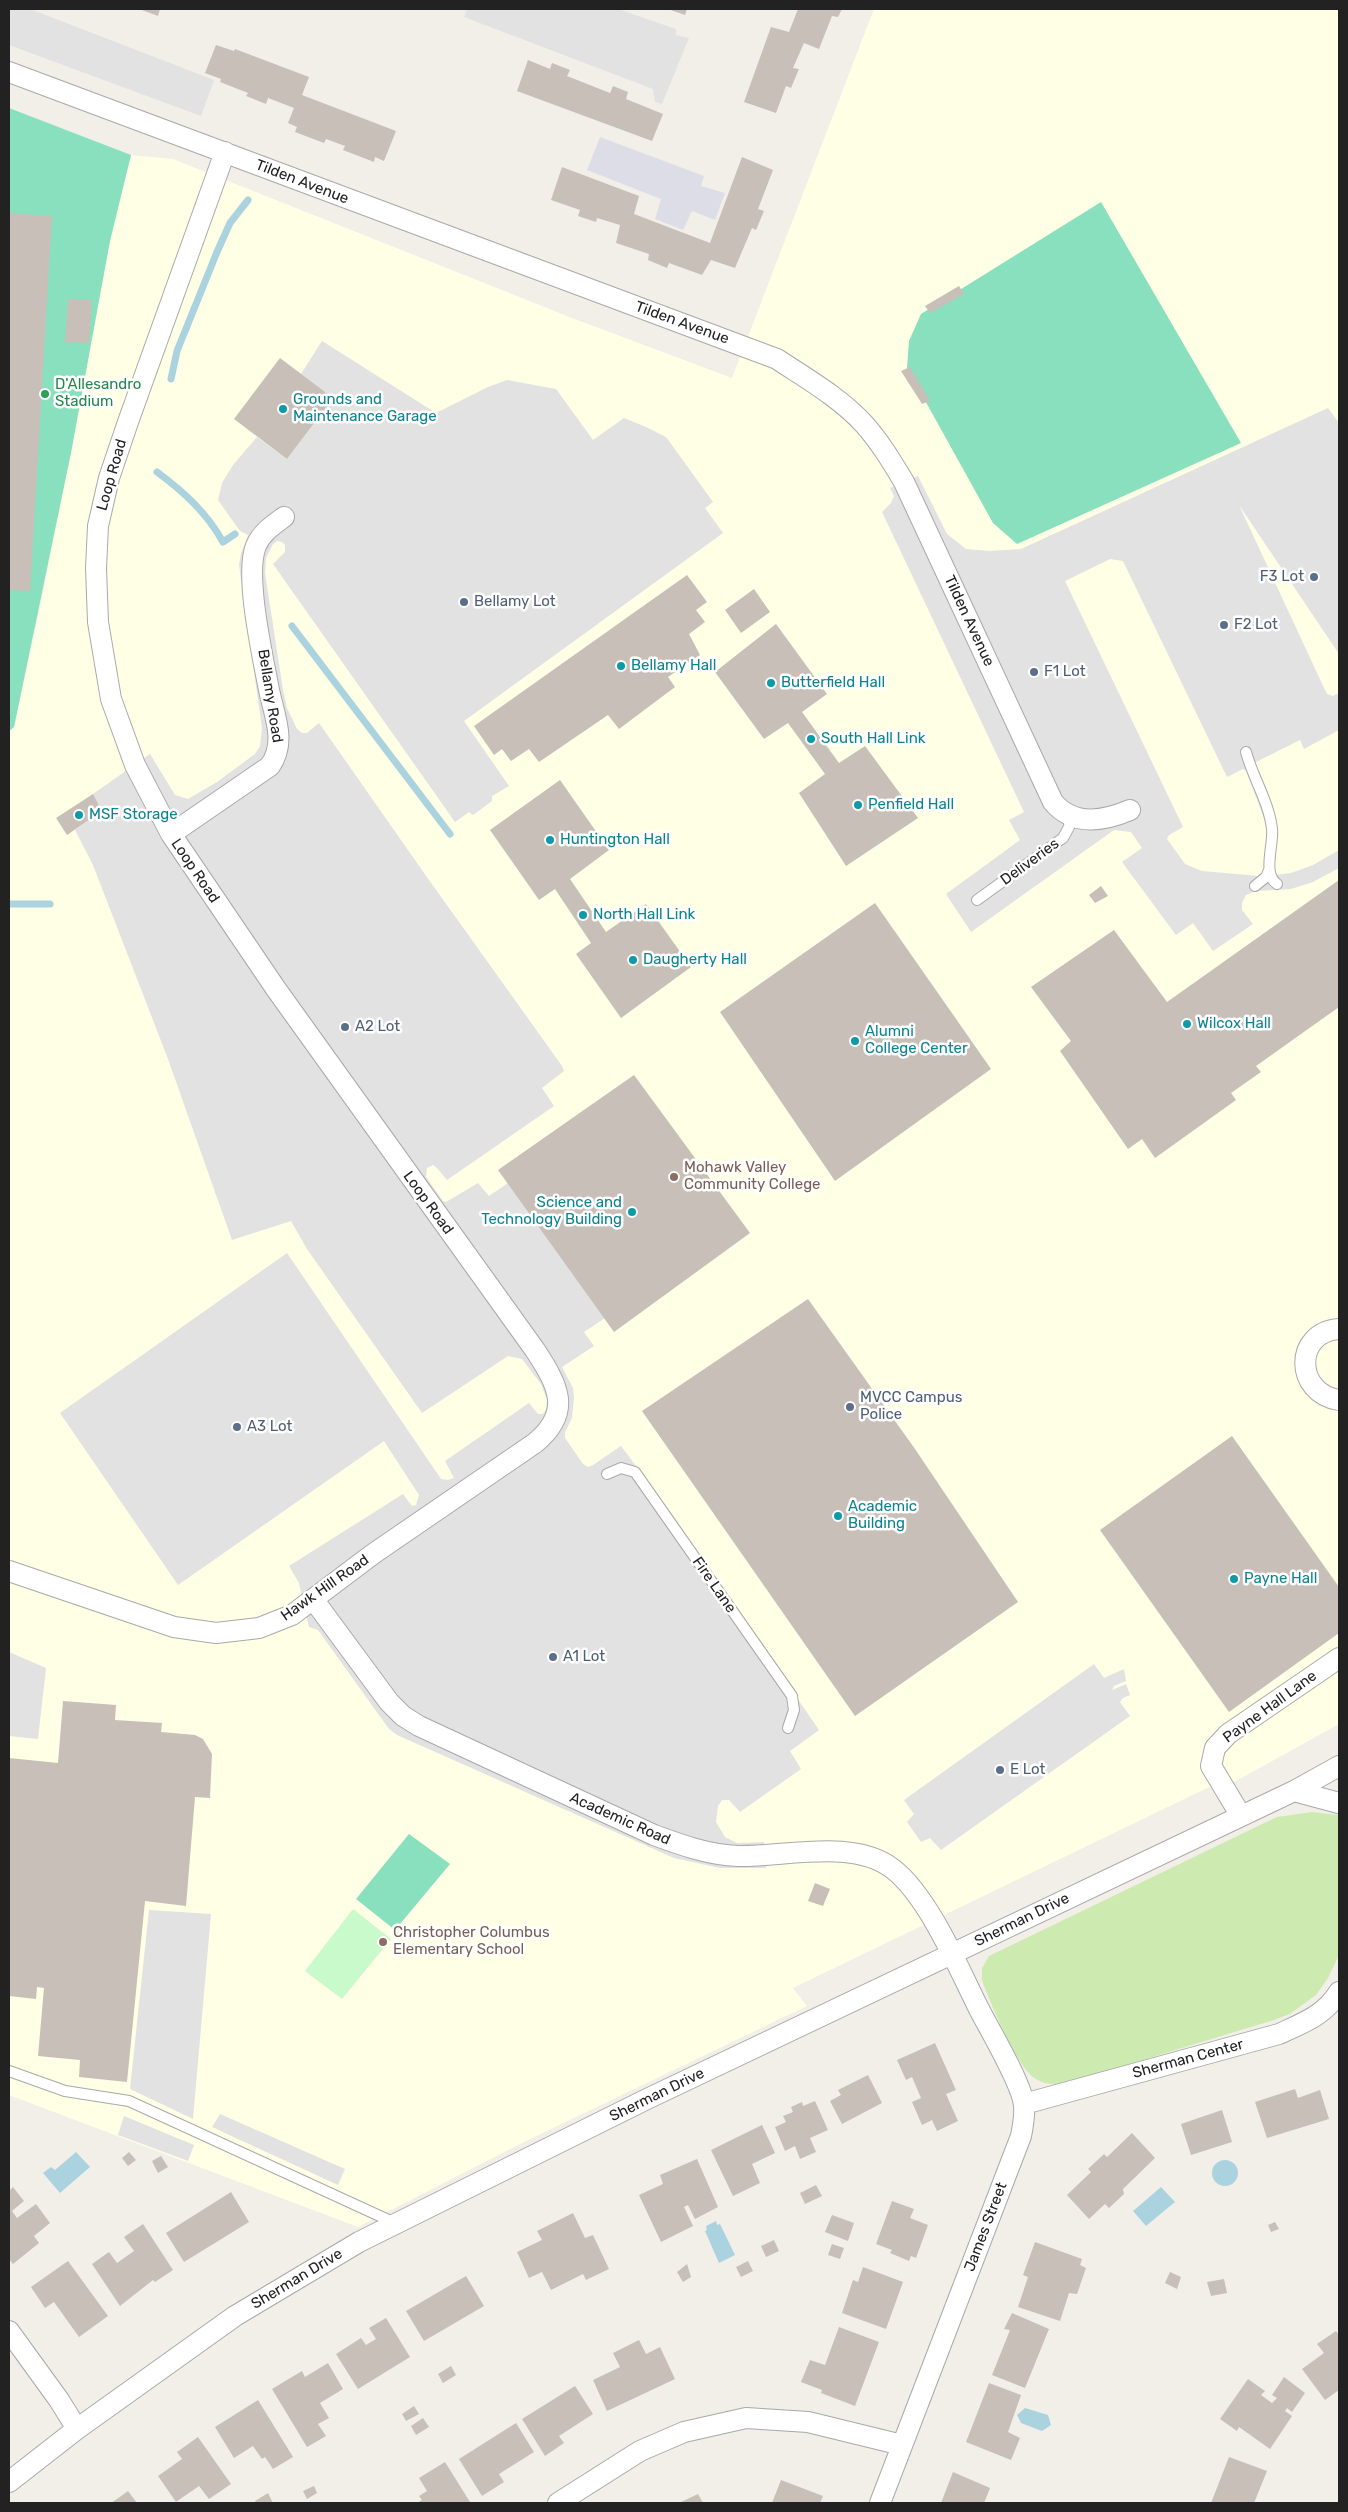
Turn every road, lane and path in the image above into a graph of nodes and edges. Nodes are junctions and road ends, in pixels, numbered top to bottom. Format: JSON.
{"nodes":[{"id":1,"x":9,"y":72,"type":"edge"},
{"id":2,"x":225,"y":152,"type":"junction"},
{"id":3,"x":284,"y":517,"type":"dead end"},
{"id":4,"x":1246,"y":752,"type":"dead end"},
{"id":5,"x":1130,"y":810,"type":"dead end"},
{"id":6,"x":1070,"y":815,"type":"junction"},
{"id":7,"x":171,"y":834,"type":"junction"},
{"id":8,"x":1269,"y":870,"type":"junction"},
{"id":9,"x":1277,"y":884,"type":"dead end"},
{"id":10,"x":1255,"y":886,"type":"dead end"},
{"id":11,"x":977,"y":900,"type":"dead end"},
{"id":12,"x":1339,"y":1329,"type":"edge"},
{"id":13,"x":558,"y":1399,"type":"joint"},
{"id":14,"x":1339,"y":1400,"type":"edge"},
{"id":15,"x":607,"y":1474,"type":"dead end"},
{"id":16,"x":9,"y":1571,"type":"edge"},
{"id":17,"x":313,"y":1599,"type":"junction"},
{"id":18,"x":1339,"y":1658,"type":"edge"},
{"id":19,"x":788,"y":1728,"type":"dead end"},
{"id":20,"x":1339,"y":1766,"type":"edge"},
{"id":21,"x":1294,"y":1791,"type":"junction"},
{"id":22,"x":1339,"y":1803,"type":"edge"},
{"id":23,"x":1241,"y":1816,"type":"junction"},
{"id":24,"x":952,"y":1954,"type":"junction"},
{"id":25,"x":1339,"y":1992,"type":"edge"},
{"id":26,"x":9,"y":2071,"type":"edge"},
{"id":27,"x":1024,"y":2104,"type":"junction"},
{"id":28,"x":396,"y":2224,"type":"junction"},
{"id":29,"x":9,"y":2331,"type":"edge"},
{"id":30,"x":76,"y":2429,"type":"junction"},
{"id":31,"x":902,"y":2444,"type":"junction"},
{"id":32,"x":9,"y":2482,"type":"edge"},
{"id":33,"x":558,"y":2503,"type":"edge"},
{"id":34,"x":880,"y":2503,"type":"edge"}],
"edges":[{"from":1,"to":2,"type":"street","name":"Tilden Avenue"},
{"from":2,"to":6,"type":"street","name":"Tilden Avenue"},
{"from":2,"to":7,"type":"street","name":"Loop Road"},
{"from":3,"to":7,"type":"street","name":"Bellamy Road"},
{"from":4,"to":8,"type":"lane"},
{"from":5,"to":6,"type":"street"},
{"from":6,"to":11,"type":"lane","name":"Deliveries"},
{"from":7,"to":13,"type":"street","name":"Loop Road"},
{"from":8,"to":9,"type":"lane"},
{"from":8,"to":10,"type":"lane"},
{"from":12,"to":14,"type":"street"},
{"from":13,"to":17,"type":"street","name":"Hawk Hill Road"},
{"from":15,"to":19,"type":"lane","name":"Fire Lane"},
{"from":16,"to":17,"type":"street","name":"Hawk Hill Road"},
{"from":17,"to":24,"type":"street","name":"Academic Road"},
{"from":18,"to":23,"type":"street","name":"Payne Hall Lane"},
{"from":20,"to":21,"type":"street","name":"Sherman Drive"},
{"from":21,"to":22,"type":"street"},
{"from":21,"to":23,"type":"street","name":"Sherman Drive"},
{"from":23,"to":24,"type":"street","name":"Sherman Drive"},
{"from":24,"to":27,"type":"street","name":"James Street"},
{"from":24,"to":28,"type":"street","name":"Sherman Drive"},
{"from":25,"to":27,"type":"street","name":"Sherman Center"},
{"from":26,"to":28,"type":"lane"},
{"from":27,"to":31,"type":"street","name":"James Street"},
{"from":28,"to":30,"type":"street","name":"Sherman Drive"},
{"from":29,"to":30,"type":"street"},
{"from":30,"to":32,"type":"street","name":"Sherman Drive"},
{"from":31,"to":33,"type":"street"},
{"from":31,"to":34,"type":"street","name":"James Street"}]}
